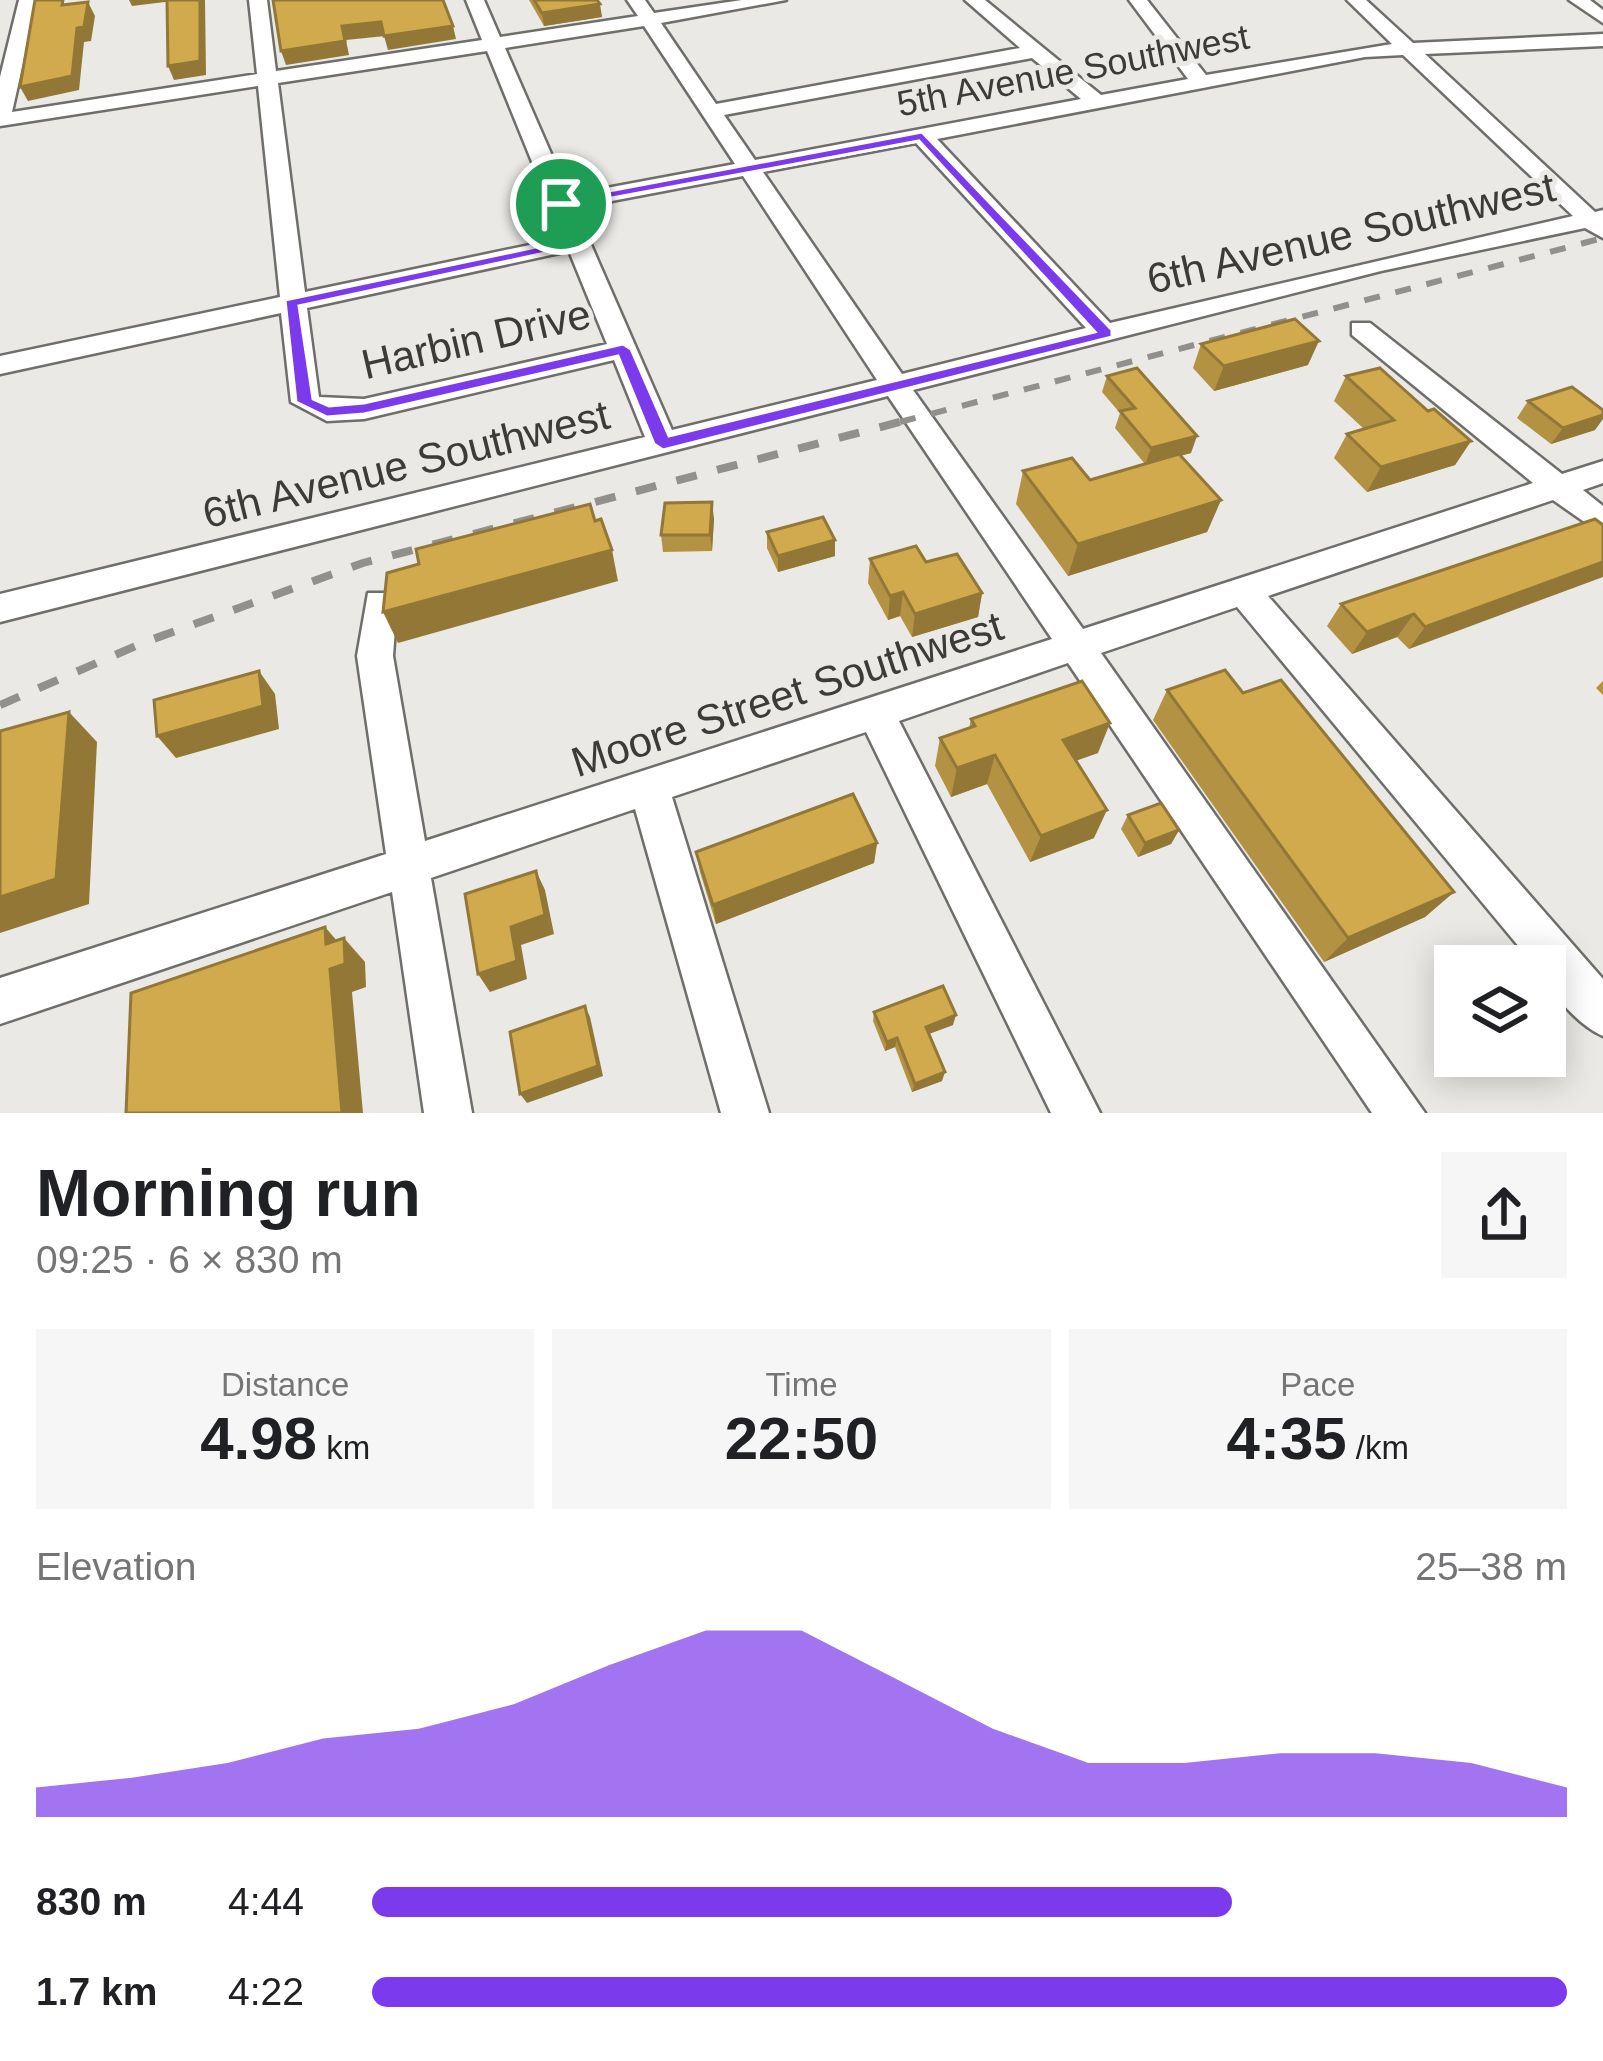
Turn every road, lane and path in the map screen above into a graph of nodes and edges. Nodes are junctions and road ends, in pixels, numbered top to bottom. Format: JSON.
{"nodes":[{"id":1,"x":28,"y":0,"type":"edge"},
{"id":2,"x":258,"y":0,"type":"edge"},
{"id":3,"x":475,"y":0,"type":"edge"},
{"id":4,"x":777,"y":0,"type":"edge"},
{"id":5,"x":974,"y":0,"type":"edge"},
{"id":6,"x":1138,"y":0,"type":"edge"},
{"id":7,"x":1356,"y":0,"type":"edge"},
{"id":8,"x":1578,"y":0,"type":"edge"},
{"id":9,"x":642,"y":10,"type":"edge"},
{"id":10,"x":1603,"y":18,"type":"edge"},
{"id":11,"x":1603,"y":40,"type":"edge"},
{"id":12,"x":492,"y":44,"type":"junction"},
{"id":13,"x":1406,"y":46,"type":"junction"},
{"id":14,"x":1036,"y":51,"type":"junction"},
{"id":15,"x":263,"y":80,"type":"junction"},
{"id":16,"x":1202,"y":83,"type":"junction"},
{"id":17,"x":1098,"y":103,"type":"junction"},
{"id":18,"x":710,"y":111,"type":"junction"},
{"id":19,"x":0,"y":120,"type":"edge"},
{"id":20,"x":922,"y":136,"type":"junction"},
{"id":21,"x":750,"y":168,"type":"junction"},
{"id":22,"x":561,"y":204,"type":"junction"},
{"id":23,"x":1599,"y":223,"type":"edge"},
{"id":24,"x":577,"y":242,"type":"junction"},
{"id":25,"x":290,"y":303,"type":"junction"},
{"id":26,"x":1361,"y":329,"type":"dead end"},
{"id":27,"x":1106,"y":334,"type":"junction"},
{"id":28,"x":623,"y":349,"type":"junction"},
{"id":29,"x":0,"y":365,"type":"edge"},
{"id":30,"x":899,"y":387,"type":"junction"},
{"id":31,"x":663,"y":444,"type":"junction"},
{"id":32,"x":1603,"y":472,"type":"edge"},
{"id":33,"x":1559,"y":486,"type":"junction"},
{"id":34,"x":1603,"y":523,"type":"edge"},
{"id":35,"x":1244,"y":590,"type":"junction"},
{"id":36,"x":380,"y":602,"type":"edge"},
{"id":37,"x":0,"y":608,"type":"edge"},
{"id":38,"x":1075,"y":646,"type":"junction"},
{"id":39,"x":875,"y":712,"type":"junction"},
{"id":40,"x":649,"y":788,"type":"junction"},
{"id":41,"x":406,"y":869,"type":"junction"},
{"id":42,"x":0,"y":1001,"type":"edge"},
{"id":43,"x":1603,"y":1013,"type":"edge"},
{"id":44,"x":448,"y":1113,"type":"edge"},
{"id":45,"x":745,"y":1113,"type":"edge"},
{"id":46,"x":1076,"y":1113,"type":"edge"},
{"id":47,"x":1401,"y":1113,"type":"edge"}],
"edges":[{"from":1,"to":19,"type":"street"},
{"from":2,"to":15,"type":"street"},
{"from":3,"to":12,"type":"street"},
{"from":4,"to":9,"type":"street"},
{"from":5,"to":14,"type":"street"},
{"from":6,"to":16,"type":"street"},
{"from":7,"to":13,"type":"street"},
{"from":8,"to":10,"type":"street"},
{"from":9,"to":12,"type":"street"},
{"from":9,"to":18,"type":"street"},
{"from":11,"to":13,"type":"street","name":"5th Avenue Southwest"},
{"from":12,"to":15,"type":"street"},
{"from":12,"to":22,"type":"street"},
{"from":13,"to":16,"type":"street","name":"5th Avenue Southwest"},
{"from":13,"to":23,"type":"street"},
{"from":14,"to":17,"type":"street"},
{"from":14,"to":18,"type":"street"},
{"from":15,"to":19,"type":"street"},
{"from":15,"to":25,"type":"street"},
{"from":16,"to":17,"type":"street","name":"5th Avenue Southwest"},
{"from":17,"to":20,"type":"street","name":"5th Avenue Southwest"},
{"from":18,"to":21,"type":"street"},
{"from":20,"to":21,"type":"street","name":"5th Avenue Southwest"},
{"from":20,"to":27,"type":"street"},
{"from":21,"to":22,"type":"street","name":"5th Avenue Southwest"},
{"from":21,"to":30,"type":"street"},
{"from":22,"to":24,"type":"street"},
{"from":23,"to":27,"type":"street","name":"6th Avenue Southwest"},
{"from":24,"to":25,"type":"street"},
{"from":24,"to":28,"type":"street"},
{"from":25,"to":28,"type":"street","name":"Harbin Drive"},
{"from":25,"to":29,"type":"street"},
{"from":26,"to":33,"type":"street"},
{"from":27,"to":30,"type":"street","name":"6th Avenue Southwest"},
{"from":28,"to":31,"type":"street"},
{"from":30,"to":31,"type":"street","name":"6th Avenue Southwest"},
{"from":30,"to":38,"type":"street"},
{"from":31,"to":37,"type":"street","name":"6th Avenue Southwest"},
{"from":32,"to":33,"type":"street","name":"Moore Street Southwest"},
{"from":33,"to":34,"type":"street"},
{"from":33,"to":35,"type":"street","name":"Moore Street Southwest"},
{"from":35,"to":38,"type":"street","name":"Moore Street Southwest"},
{"from":35,"to":43,"type":"street"},
{"from":36,"to":41,"type":"street"},
{"from":38,"to":39,"type":"street","name":"Moore Street Southwest"},
{"from":38,"to":47,"type":"street"},
{"from":39,"to":40,"type":"street","name":"Moore Street Southwest"},
{"from":39,"to":46,"type":"street"},
{"from":40,"to":41,"type":"street","name":"Moore Street Southwest"},
{"from":40,"to":45,"type":"street"},
{"from":41,"to":42,"type":"street","name":"Moore Street Southwest"},
{"from":41,"to":44,"type":"street"}]}
